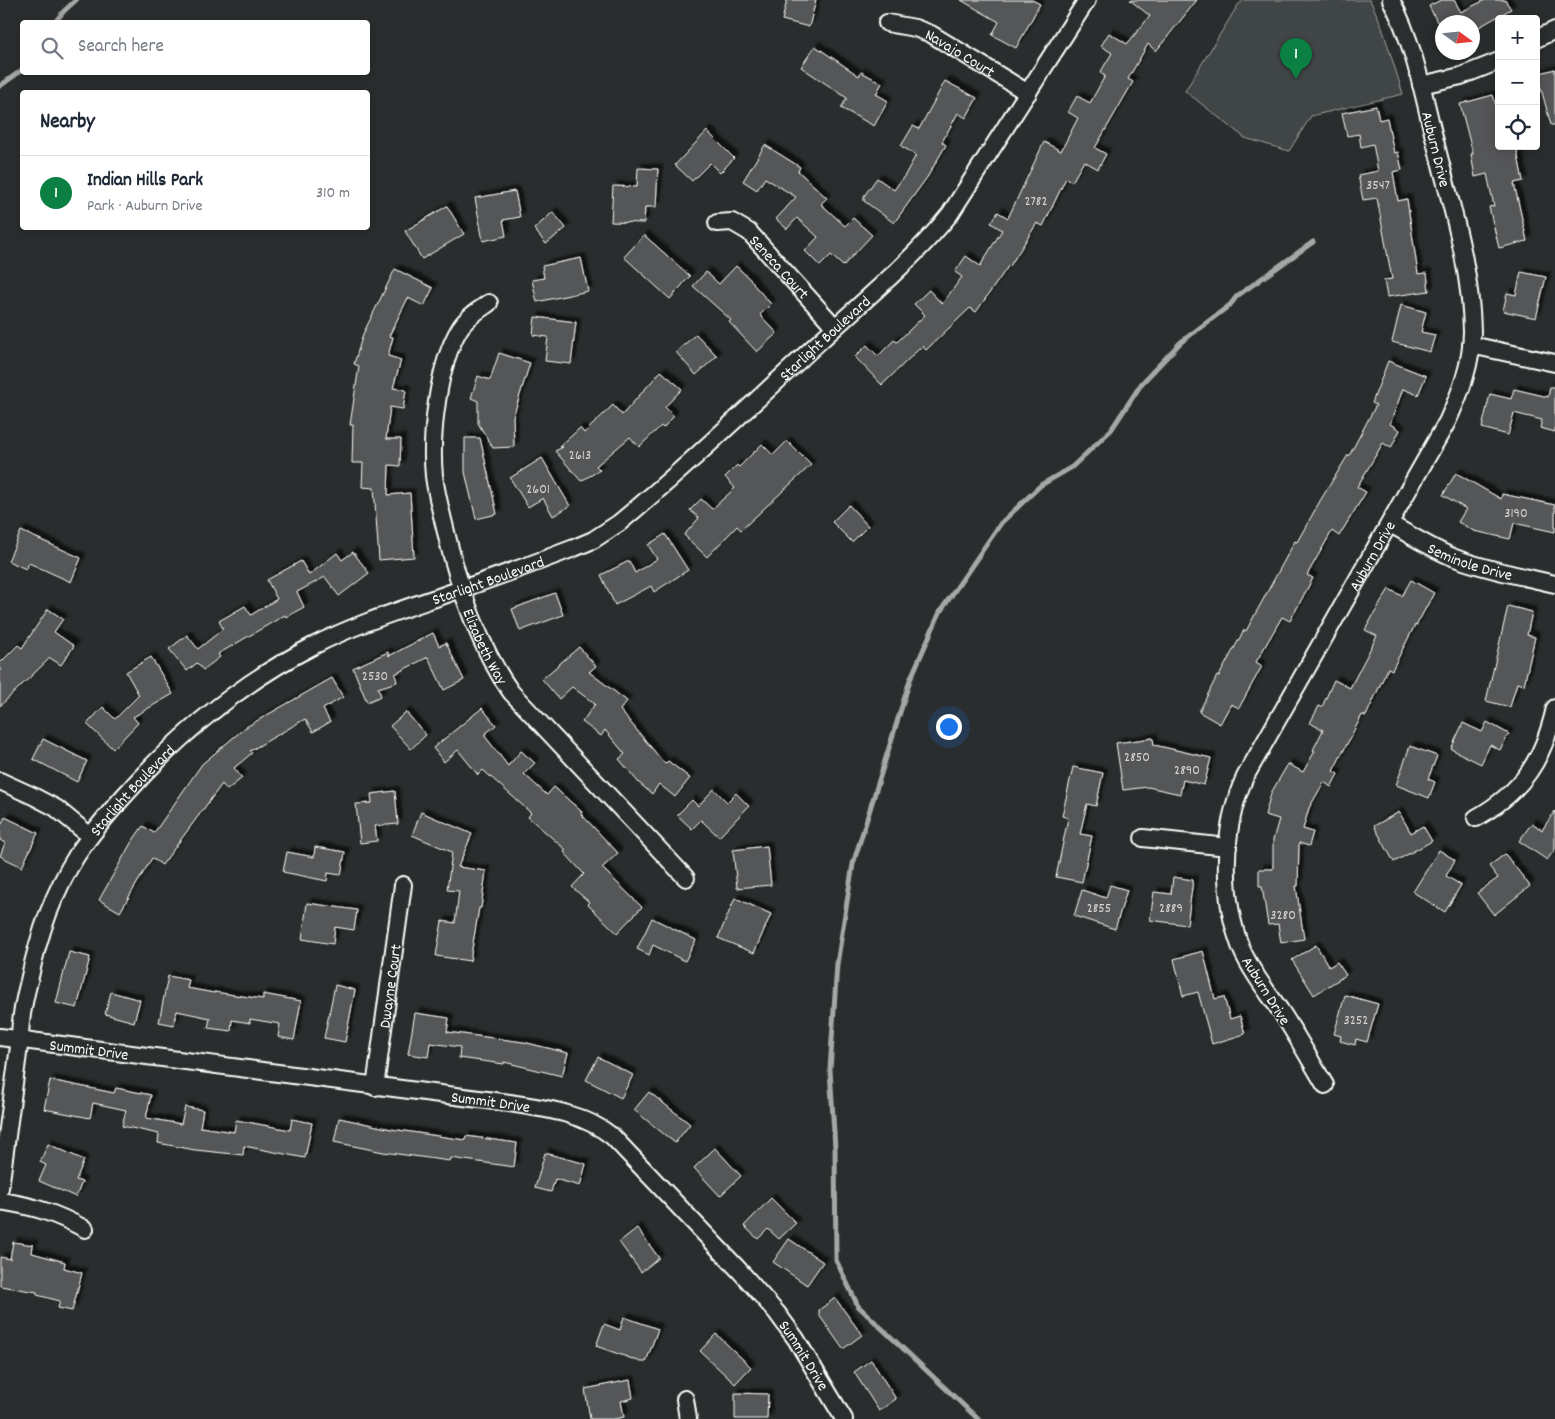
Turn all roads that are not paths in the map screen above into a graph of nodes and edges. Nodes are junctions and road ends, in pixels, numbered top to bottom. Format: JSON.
{"nodes":[{"id":1,"x":1087,"y":0,"type":"edge"},
{"id":2,"x":1391,"y":0,"type":"edge"},
{"id":3,"x":887,"y":23,"type":"dead end"},
{"id":4,"x":1555,"y":30,"type":"edge"},
{"id":5,"x":1540,"y":37,"type":"edge"},
{"id":6,"x":1495,"y":63,"type":"edge"},
{"id":7,"x":1420,"y":85,"type":"junction"},
{"id":8,"x":1028,"y":93,"type":"junction"},
{"id":9,"x":717,"y":223,"type":"dead end"},
{"id":10,"x":489,"y":303,"type":"dead end"},
{"id":11,"x":835,"y":327,"type":"junction"},
{"id":12,"x":1471,"y":345,"type":"junction"},
{"id":13,"x":1555,"y":363,"type":"edge"},
{"id":14,"x":1390,"y":524,"type":"junction"},
{"id":15,"x":1555,"y":584,"type":"edge"},
{"id":16,"x":462,"y":589,"type":"junction"},
{"id":17,"x":1555,"y":708,"type":"edge"},
{"id":18,"x":0,"y":781,"type":"edge"},
{"id":19,"x":1476,"y":818,"type":"dead end"},
{"id":20,"x":90,"y":836,"type":"junction"},
{"id":21,"x":1143,"y":838,"type":"dead end"},
{"id":22,"x":1228,"y":847,"type":"junction"},
{"id":23,"x":686,"y":878,"type":"dead end"},
{"id":24,"x":403,"y":885,"type":"dead end"},
{"id":25,"x":0,"y":1037,"type":"edge"},
{"id":26,"x":20,"y":1040,"type":"junction"},
{"id":27,"x":1325,"y":1085,"type":"dead end"},
{"id":28,"x":375,"y":1087,"type":"junction"},
{"id":29,"x":0,"y":1188,"type":"edge"},
{"id":30,"x":0,"y":1201,"type":"edge"},
{"id":31,"x":85,"y":1229,"type":"dead end"},
{"id":32,"x":685,"y":1399,"type":"dead end"},
{"id":33,"x":688,"y":1419,"type":"edge"},
{"id":34,"x":844,"y":1419,"type":"edge"}],
"edges":[{"from":1,"to":8,"type":"street","name":"Starlight Boulevard"},
{"from":2,"to":7,"type":"street","name":"Auburn Drive"},
{"from":3,"to":8,"type":"street","name":"Navajo Court"},
{"from":4,"to":5,"type":"street"},
{"from":6,"to":7,"type":"street"},
{"from":7,"to":12,"type":"street","name":"Auburn Drive"},
{"from":8,"to":11,"type":"street","name":"Starlight Boulevard"},
{"from":9,"to":11,"type":"street","name":"Seneca Court"},
{"from":10,"to":16,"type":"street","name":"Elizabeth Way"},
{"from":11,"to":16,"type":"street","name":"Starlight Boulevard"},
{"from":12,"to":13,"type":"street"},
{"from":12,"to":14,"type":"street","name":"Auburn Drive"},
{"from":14,"to":15,"type":"street","name":"Seminole Drive"},
{"from":14,"to":22,"type":"street","name":"Auburn Drive"},
{"from":16,"to":20,"type":"street","name":"Starlight Boulevard"},
{"from":16,"to":23,"type":"street","name":"Elizabeth Way"},
{"from":17,"to":19,"type":"street"},
{"from":18,"to":20,"type":"street"},
{"from":20,"to":26,"type":"street","name":"Starlight Boulevard"},
{"from":21,"to":22,"type":"street"},
{"from":22,"to":27,"type":"street","name":"Auburn Drive"},
{"from":24,"to":28,"type":"street","name":"Dwayne Court"},
{"from":25,"to":26,"type":"street","name":"Summit Drive"},
{"from":26,"to":28,"type":"street","name":"Summit Drive"},
{"from":26,"to":29,"type":"street","name":"Starlight Boulevard"},
{"from":28,"to":34,"type":"street","name":"Summit Drive"},
{"from":30,"to":31,"type":"street"},
{"from":32,"to":33,"type":"street"}]}
